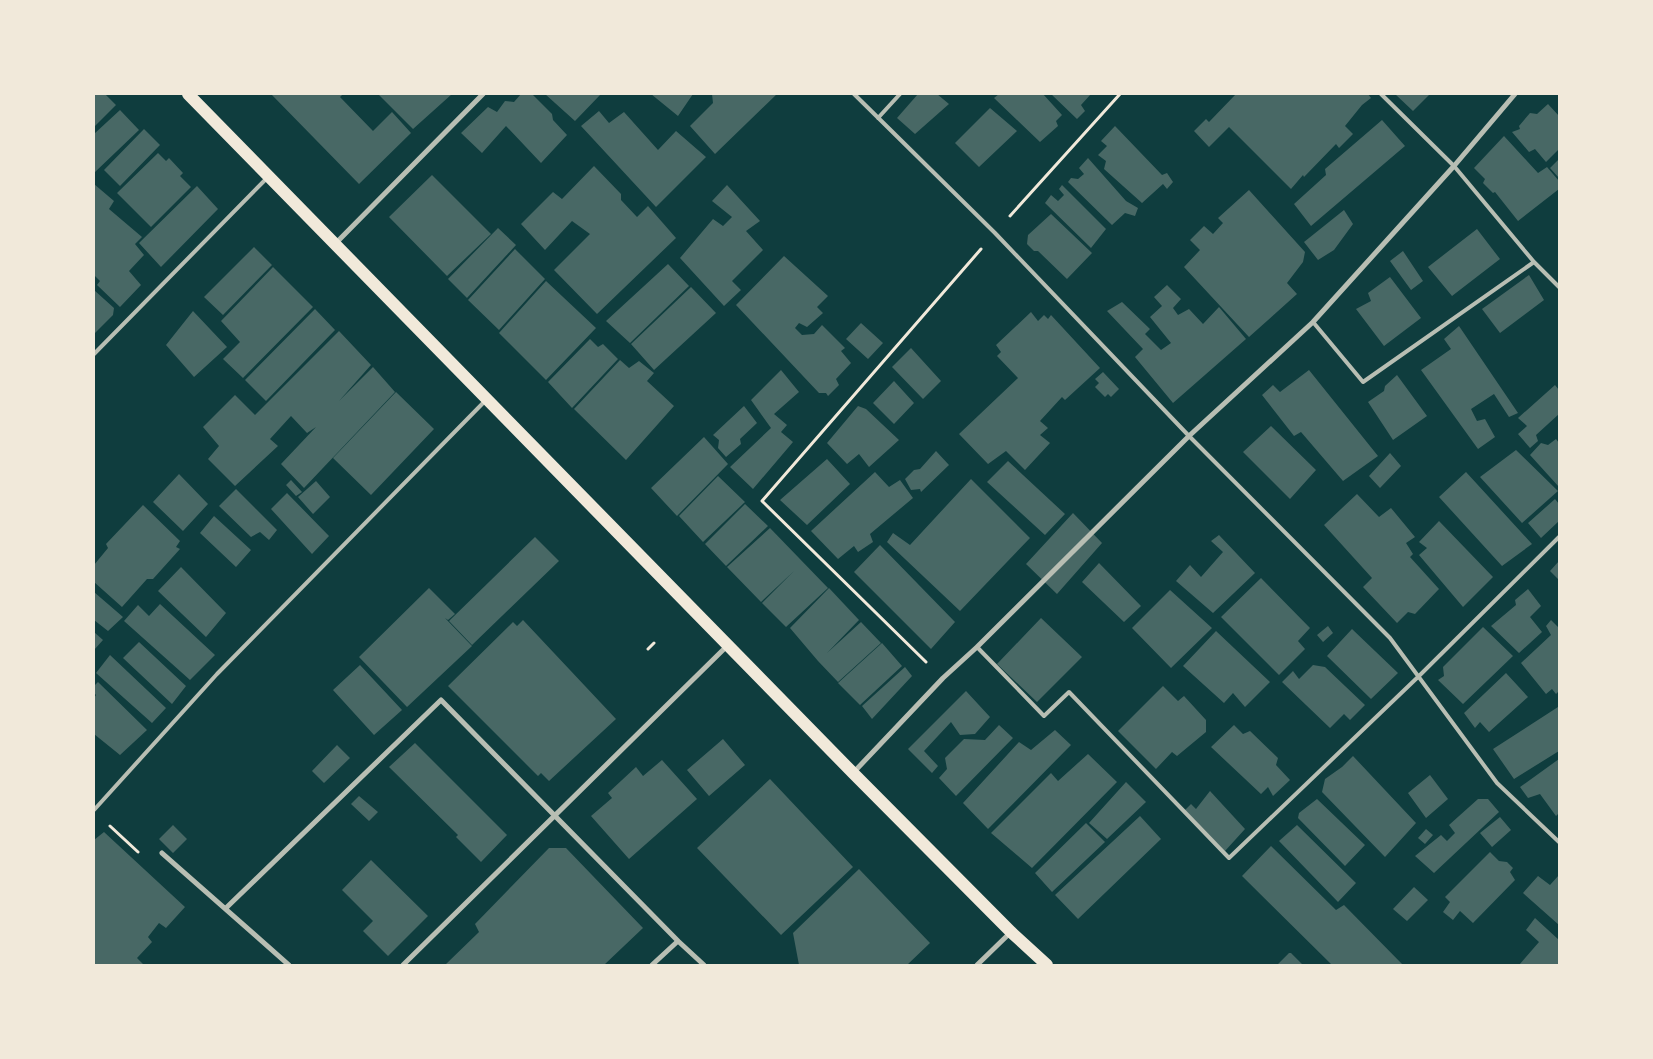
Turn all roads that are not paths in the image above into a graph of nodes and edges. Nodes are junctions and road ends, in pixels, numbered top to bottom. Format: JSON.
{"nodes":[{"id":1,"x":188,"y":94,"type":"edge"},
{"id":2,"x":482,"y":94,"type":"edge"},
{"id":3,"x":854,"y":94,"type":"edge"},
{"id":4,"x":900,"y":94,"type":"edge"},
{"id":5,"x":1380,"y":94,"type":"edge"},
{"id":6,"x":1515,"y":94,"type":"edge"},
{"id":7,"x":878,"y":118,"type":"junction"},
{"id":8,"x":1454,"y":166,"type":"junction"},
{"id":9,"x":268,"y":176,"type":"junction"},
{"id":10,"x":335,"y":244,"type":"junction"},
{"id":11,"x":1534,"y":262,"type":"junction"},
{"id":12,"x":1559,"y":288,"type":"edge"},
{"id":13,"x":1313,"y":322,"type":"junction"},
{"id":14,"x":94,"y":354,"type":"edge"},
{"id":15,"x":487,"y":399,"type":"junction"},
{"id":16,"x":1189,"y":436,"type":"junction"},
{"id":17,"x":1559,"y":537,"type":"edge"},
{"id":18,"x":727,"y":645,"type":"junction"},
{"id":19,"x":977,"y":647,"type":"junction"},
{"id":20,"x":1419,"y":676,"type":"junction"},
{"id":21,"x":853,"y":773,"type":"junction"},
{"id":22,"x":94,"y":810,"type":"edge"},
{"id":23,"x":555,"y":815,"type":"junction"},
{"id":24,"x":1559,"y":842,"type":"edge"},
{"id":25,"x":162,"y":853,"type":"road end"},
{"id":26,"x":226,"y":908,"type":"junction"},
{"id":27,"x":1011,"y":932,"type":"junction"},
{"id":28,"x":678,"y":941,"type":"junction"},
{"id":29,"x":289,"y":965,"type":"edge"},
{"id":30,"x":404,"y":965,"type":"edge"},
{"id":31,"x":652,"y":965,"type":"edge"},
{"id":32,"x":704,"y":965,"type":"edge"},
{"id":33,"x":977,"y":965,"type":"edge"},
{"id":34,"x":1047,"y":965,"type":"edge"}],
"edges":[{"from":1,"to":9,"type":"main road"},
{"from":2,"to":10,"type":"street"},
{"from":3,"to":7,"type":"lane"},
{"from":4,"to":7,"type":"lane"},
{"from":5,"to":8,"type":"lane"},
{"from":6,"to":8,"type":"street"},
{"from":7,"to":16,"type":"lane"},
{"from":8,"to":11,"type":"lane"},
{"from":8,"to":13,"type":"street"},
{"from":9,"to":10,"type":"main road"},
{"from":9,"to":14,"type":"lane"},
{"from":10,"to":15,"type":"main road"},
{"from":11,"to":12,"type":"lane"},
{"from":11,"to":13,"type":"lane"},
{"from":13,"to":16,"type":"street"},
{"from":15,"to":18,"type":"main road"},
{"from":15,"to":22,"type":"lane"},
{"from":16,"to":19,"type":"street"},
{"from":16,"to":20,"type":"lane"},
{"from":17,"to":20,"type":"lane"},
{"from":18,"to":21,"type":"main road"},
{"from":18,"to":23,"type":"street"},
{"from":19,"to":20,"type":"lane"},
{"from":19,"to":21,"type":"street"},
{"from":20,"to":24,"type":"lane"},
{"from":21,"to":27,"type":"main road"},
{"from":23,"to":26,"type":"street"},
{"from":23,"to":28,"type":"street"},
{"from":23,"to":30,"type":"street"},
{"from":25,"to":26,"type":"street"},
{"from":26,"to":29,"type":"street"},
{"from":27,"to":33,"type":"street"},
{"from":27,"to":34,"type":"main road"},
{"from":28,"to":31,"type":"street"},
{"from":28,"to":32,"type":"street"}]}
